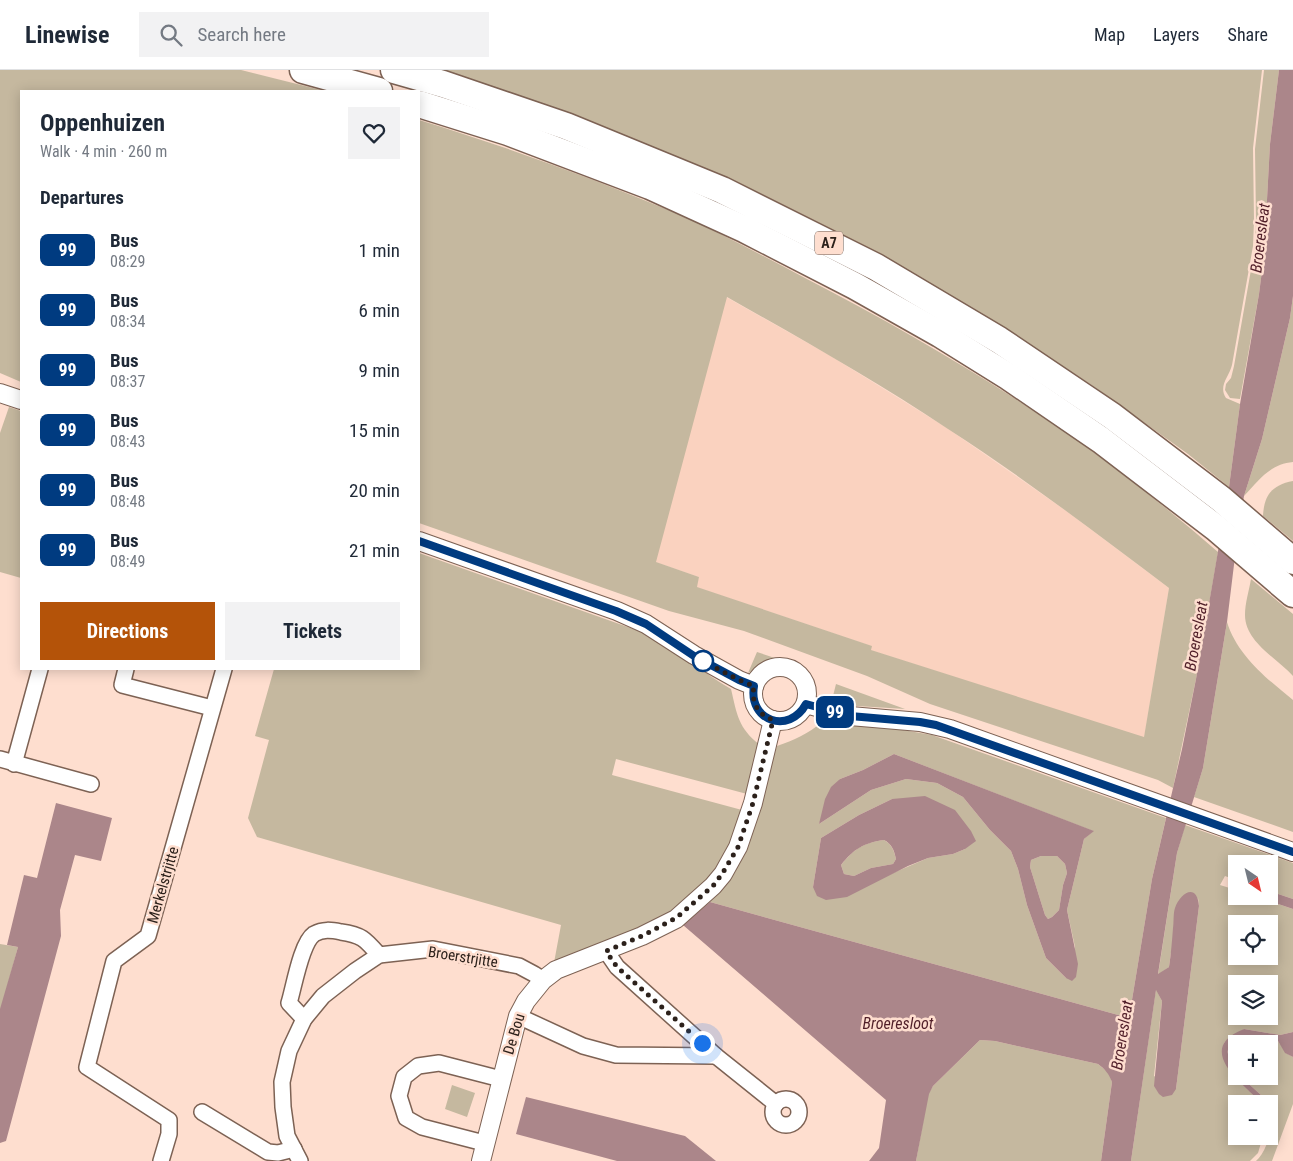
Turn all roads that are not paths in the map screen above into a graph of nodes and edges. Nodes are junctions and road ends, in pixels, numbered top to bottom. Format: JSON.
{"nodes":[{"id":1,"x":303,"y":70,"type":"edge"},
{"id":2,"x":394,"y":70,"type":"edge"},
{"id":3,"x":375,"y":90,"type":"edge"},
{"id":4,"x":420,"y":104,"type":"edge"},
{"id":5,"x":0,"y":393,"type":"edge"},
{"id":6,"x":20,"y":400,"type":"edge"},
{"id":7,"x":420,"y":541,"type":"edge"},
{"id":8,"x":1293,"y":561,"type":"edge"},
{"id":9,"x":1293,"y":594,"type":"edge"},
{"id":10,"x":40,"y":670,"type":"edge"},
{"id":11,"x":126,"y":670,"type":"edge"},
{"id":12,"x":224,"y":670,"type":"edge"},
{"id":13,"x":754,"y":686,"type":"junction"},
{"id":14,"x":806,"y":704,"type":"junction"},
{"id":15,"x":212,"y":708,"type":"junction"},
{"id":16,"x":773,"y":720,"type":"junction"},
{"id":17,"x":7,"y":761,"type":"edge"},
{"id":18,"x":91,"y":784,"type":"dead end"},
{"id":19,"x":1293,"y":852,"type":"edge"},
{"id":20,"x":606,"y":951,"type":"junction"},
{"id":21,"x":379,"y":955,"type":"junction"},
{"id":22,"x":543,"y":980,"type":"junction"},
{"id":23,"x":518,"y":1016,"type":"junction"},
{"id":24,"x":304,"y":1019,"type":"junction"},
{"id":25,"x":716,"y":1056,"type":"junction"},
{"id":26,"x":501,"y":1079,"type":"junction"},
{"id":27,"x":776,"y":1104,"type":"dead end"},
{"id":28,"x":202,"y":1112,"type":"dead end"},
{"id":29,"x":484,"y":1144,"type":"junction"},
{"id":30,"x":297,"y":1155,"type":"edge"},
{"id":31,"x":161,"y":1161,"type":"edge"},
{"id":32,"x":481,"y":1161,"type":"edge"}],
"edges":[{"from":1,"to":3,"type":"highway"},
{"from":2,"to":8,"type":"highway","number":"A7"},
{"from":4,"to":9,"type":"highway","number":"A7"},
{"from":5,"to":6,"type":"street"},
{"from":7,"to":13,"type":"street"},
{"from":10,"to":17,"type":"street"},
{"from":11,"to":15,"type":"street"},
{"from":12,"to":15,"type":"street","name":"Merkelstrjitte"},
{"from":13,"to":14,"type":"street"},
{"from":13,"to":16,"type":"street"},
{"from":14,"to":16,"type":"street"},
{"from":14,"to":19,"type":"street"},
{"from":15,"to":31,"type":"street","name":"Merkelstrjitte"},
{"from":16,"to":20,"type":"street","name":"De Bou"},
{"from":17,"to":18,"type":"street"},
{"from":20,"to":22,"type":"street","name":"De Bou"},
{"from":20,"to":25,"type":"street"},
{"from":21,"to":22,"type":"street","name":"Broerstrjitte"},
{"from":21,"to":24,"type":"street","name":"Broerstrjitte"},
{"from":21,"to":24,"type":"street"},
{"from":22,"to":23,"type":"street","name":"De Bou"},
{"from":23,"to":25,"type":"street"},
{"from":23,"to":26,"type":"street","name":"De Bou"},
{"from":24,"to":30,"type":"street","name":"Broerstrjitte"},
{"from":25,"to":27,"type":"street"},
{"from":26,"to":29,"type":"street","name":"De Bou"},
{"from":26,"to":29,"type":"street"},
{"from":28,"to":30,"type":"street"},
{"from":29,"to":32,"type":"street","name":"De Bou"}]}
